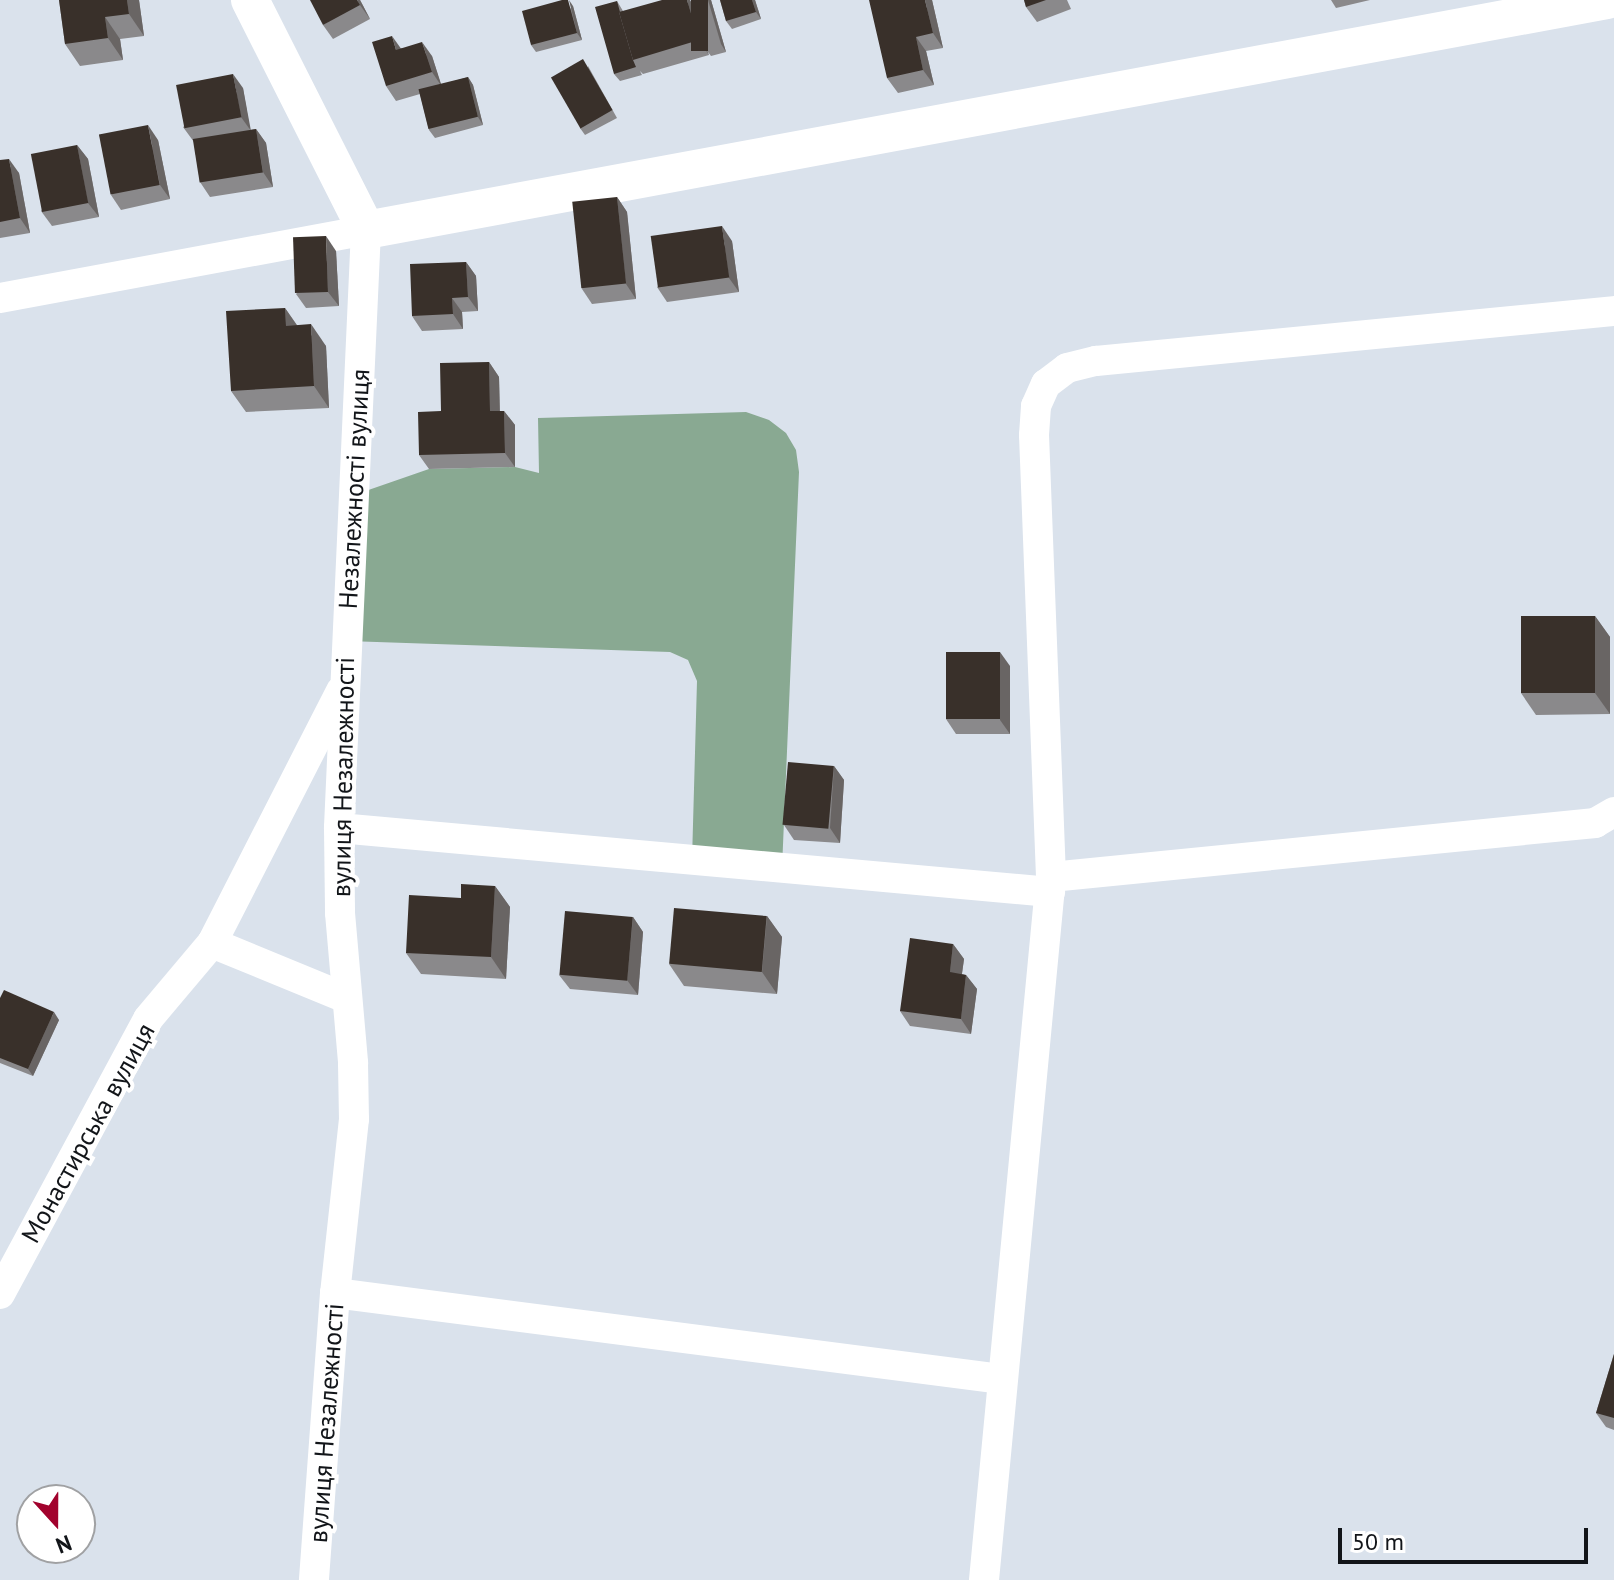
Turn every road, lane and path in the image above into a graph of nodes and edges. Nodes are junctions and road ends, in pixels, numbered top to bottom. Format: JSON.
{"nodes":[{"id":1,"x":250,"y":0,"type":"edge"},
{"id":2,"x":1607,"y":0,"type":"edge"},
{"id":3,"x":366,"y":230,"type":"junction"},
{"id":4,"x":0,"y":298,"type":"edge"},
{"id":5,"x":1614,"y":311,"type":"edge"},
{"id":6,"x":345,"y":684,"type":"junction"},
{"id":7,"x":1614,"y":812,"type":"edge"},
{"id":8,"x":339,"y":828,"type":"junction"},
{"id":9,"x":1050,"y":884,"type":"junction"},
{"id":10,"x":212,"y":943,"type":"junction"},
{"id":11,"x":346,"y":998,"type":"junction"},
{"id":12,"x":335,"y":1293,"type":"junction"},
{"id":13,"x":0,"y":1294,"type":"edge"},
{"id":14,"x":1002,"y":1379,"type":"junction"},
{"id":15,"x":314,"y":1580,"type":"edge"},
{"id":16,"x":984,"y":1580,"type":"edge"}],
"edges":[{"from":1,"to":3,"type":"street","name":"Незалежності вулиця"},
{"from":2,"to":3,"type":"street"},
{"from":3,"to":4,"type":"street"},
{"from":3,"to":6,"type":"street","name":"Незалежності вулиця"},
{"from":5,"to":9,"type":"street"},
{"from":6,"to":8,"type":"street","name":"Незалежності вулиця"},
{"from":6,"to":10,"type":"street","name":"Монастирська вулиця"},
{"from":7,"to":9,"type":"street"},
{"from":8,"to":9,"type":"street"},
{"from":8,"to":11,"type":"street","name":"Незалежності вулиця"},
{"from":9,"to":14,"type":"street"},
{"from":10,"to":11,"type":"street"},
{"from":10,"to":13,"type":"street","name":"Монастирська вулиця"},
{"from":11,"to":12,"type":"street","name":"Незалежності вулиця"},
{"from":12,"to":14,"type":"street"},
{"from":12,"to":15,"type":"street","name":"Незалежності вулиця"},
{"from":14,"to":16,"type":"street"}]}
